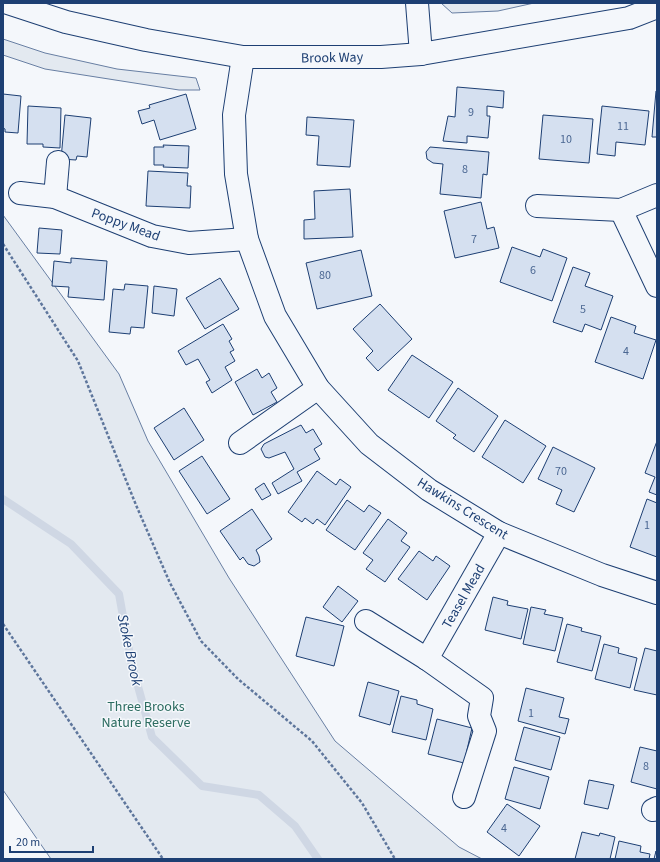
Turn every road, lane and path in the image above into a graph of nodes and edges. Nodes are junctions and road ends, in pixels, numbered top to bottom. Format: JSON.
{"nodes":[{"id":1,"x":8,"y":3,"type":"edge"},
{"id":2,"x":417,"y":3,"type":"edge"},
{"id":3,"x":657,"y":7,"type":"edge"},
{"id":4,"x":421,"y":54,"type":"junction"},
{"id":5,"x":243,"y":57,"type":"junction"},
{"id":6,"x":58,"y":162,"type":"dead end"},
{"id":7,"x":20,"y":193,"type":"dead end"},
{"id":8,"x":657,"y":195,"type":"edge"},
{"id":9,"x":54,"y":197,"type":"junction"},
{"id":10,"x":538,"y":206,"type":"dead end"},
{"id":11,"x":620,"y":210,"type":"junction"},
{"id":12,"x":248,"y":239,"type":"junction"},
{"id":13,"x":3,"y":244,"type":"edge"},
{"id":14,"x":657,"y":286,"type":"edge"},
{"id":15,"x":318,"y":388,"type":"junction"},
{"id":16,"x":240,"y":443,"type":"dead end"},
{"id":17,"x":499,"y":533,"type":"junction"},
{"id":18,"x":657,"y":593,"type":"edge"},
{"id":19,"x":366,"y":621,"type":"dead end"},
{"id":20,"x":3,"y":624,"type":"edge"},
{"id":21,"x":428,"y":659,"type":"junction"},
{"id":22,"x":464,"y":797,"type":"dead end"},
{"id":23,"x":163,"y":859,"type":"edge"},
{"id":24,"x":395,"y":859,"type":"edge"}],
"edges":[{"from":1,"to":5,"type":"street","name":"Brook Way"},
{"from":2,"to":4,"type":"street"},
{"from":3,"to":4,"type":"street","name":"Brook Way"},
{"from":4,"to":5,"type":"street","name":"Brook Way"},
{"from":5,"to":12,"type":"street","name":"Hawkins Crescent"},
{"from":6,"to":9,"type":"street"},
{"from":7,"to":9,"type":"street","name":"Poppy Mead"},
{"from":8,"to":11,"type":"street"},
{"from":9,"to":12,"type":"street","name":"Poppy Mead"},
{"from":10,"to":11,"type":"street"},
{"from":11,"to":14,"type":"street"},
{"from":12,"to":15,"type":"street","name":"Hawkins Crescent"},
{"from":13,"to":24,"type":"path"},
{"from":15,"to":16,"type":"street"},
{"from":15,"to":17,"type":"street","name":"Hawkins Crescent"},
{"from":17,"to":18,"type":"street","name":"Hawkins Crescent"},
{"from":17,"to":21,"type":"street","name":"Teasel Mead"},
{"from":19,"to":21,"type":"street"},
{"from":20,"to":23,"type":"path"},
{"from":21,"to":22,"type":"street"}]}
